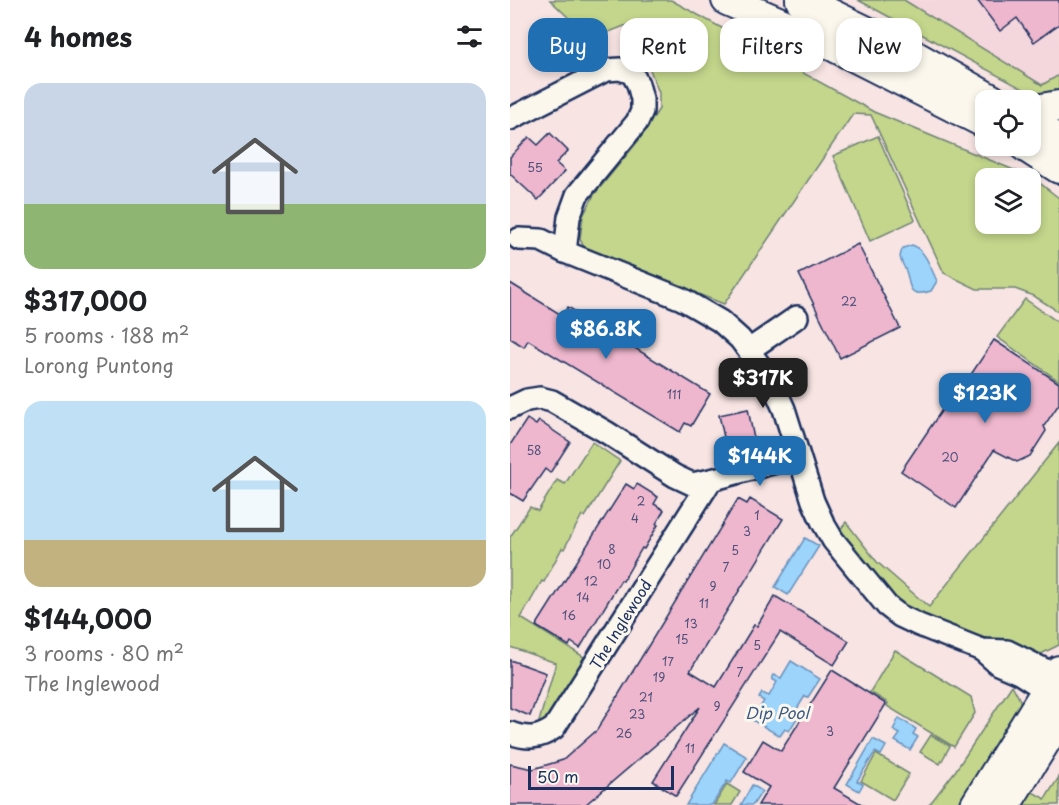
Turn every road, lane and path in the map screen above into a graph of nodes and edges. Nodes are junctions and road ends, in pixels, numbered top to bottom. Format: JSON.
{"nodes":[{"id":1,"x":728,"y":0,"type":"edge"},
{"id":2,"x":801,"y":0,"type":"edge"},
{"id":3,"x":975,"y":90,"type":"edge"},
{"id":4,"x":1059,"y":106,"type":"edge"},
{"id":5,"x":1041,"y":109,"type":"edge"},
{"id":6,"x":975,"y":117,"type":"edge"},
{"id":7,"x":510,"y":119,"type":"edge"},
{"id":8,"x":519,"y":239,"type":"dead end"},
{"id":9,"x":565,"y":252,"type":"junction"},
{"id":10,"x":797,"y":317,"type":"dead end"},
{"id":11,"x":749,"y":350,"type":"junction"},
{"id":12,"x":510,"y":408,"type":"edge"},
{"id":13,"x":798,"y":456,"type":"junction"},
{"id":14,"x":711,"y":480,"type":"junction"},
{"id":15,"x":1056,"y":682,"type":"edge"},
{"id":16,"x":1059,"y":719,"type":"edge"},
{"id":17,"x":510,"y":732,"type":"edge"},
{"id":18,"x":976,"y":805,"type":"edge"},
{"id":19,"x":1005,"y":805,"type":"edge"}],
"edges":[{"from":1,"to":6,"type":"main road"},
{"from":2,"to":3,"type":"main road"},
{"from":4,"to":5,"type":"main road"},
{"from":7,"to":9,"type":"street"},
{"from":8,"to":9,"type":"street"},
{"from":9,"to":11,"type":"street"},
{"from":10,"to":11,"type":"street"},
{"from":11,"to":13,"type":"street"},
{"from":12,"to":14,"type":"street"},
{"from":13,"to":14,"type":"street"},
{"from":13,"to":15,"type":"street"},
{"from":14,"to":17,"type":"street","name":"The Inglewood"},
{"from":15,"to":18,"type":"main road"},
{"from":16,"to":19,"type":"main road"}]}
